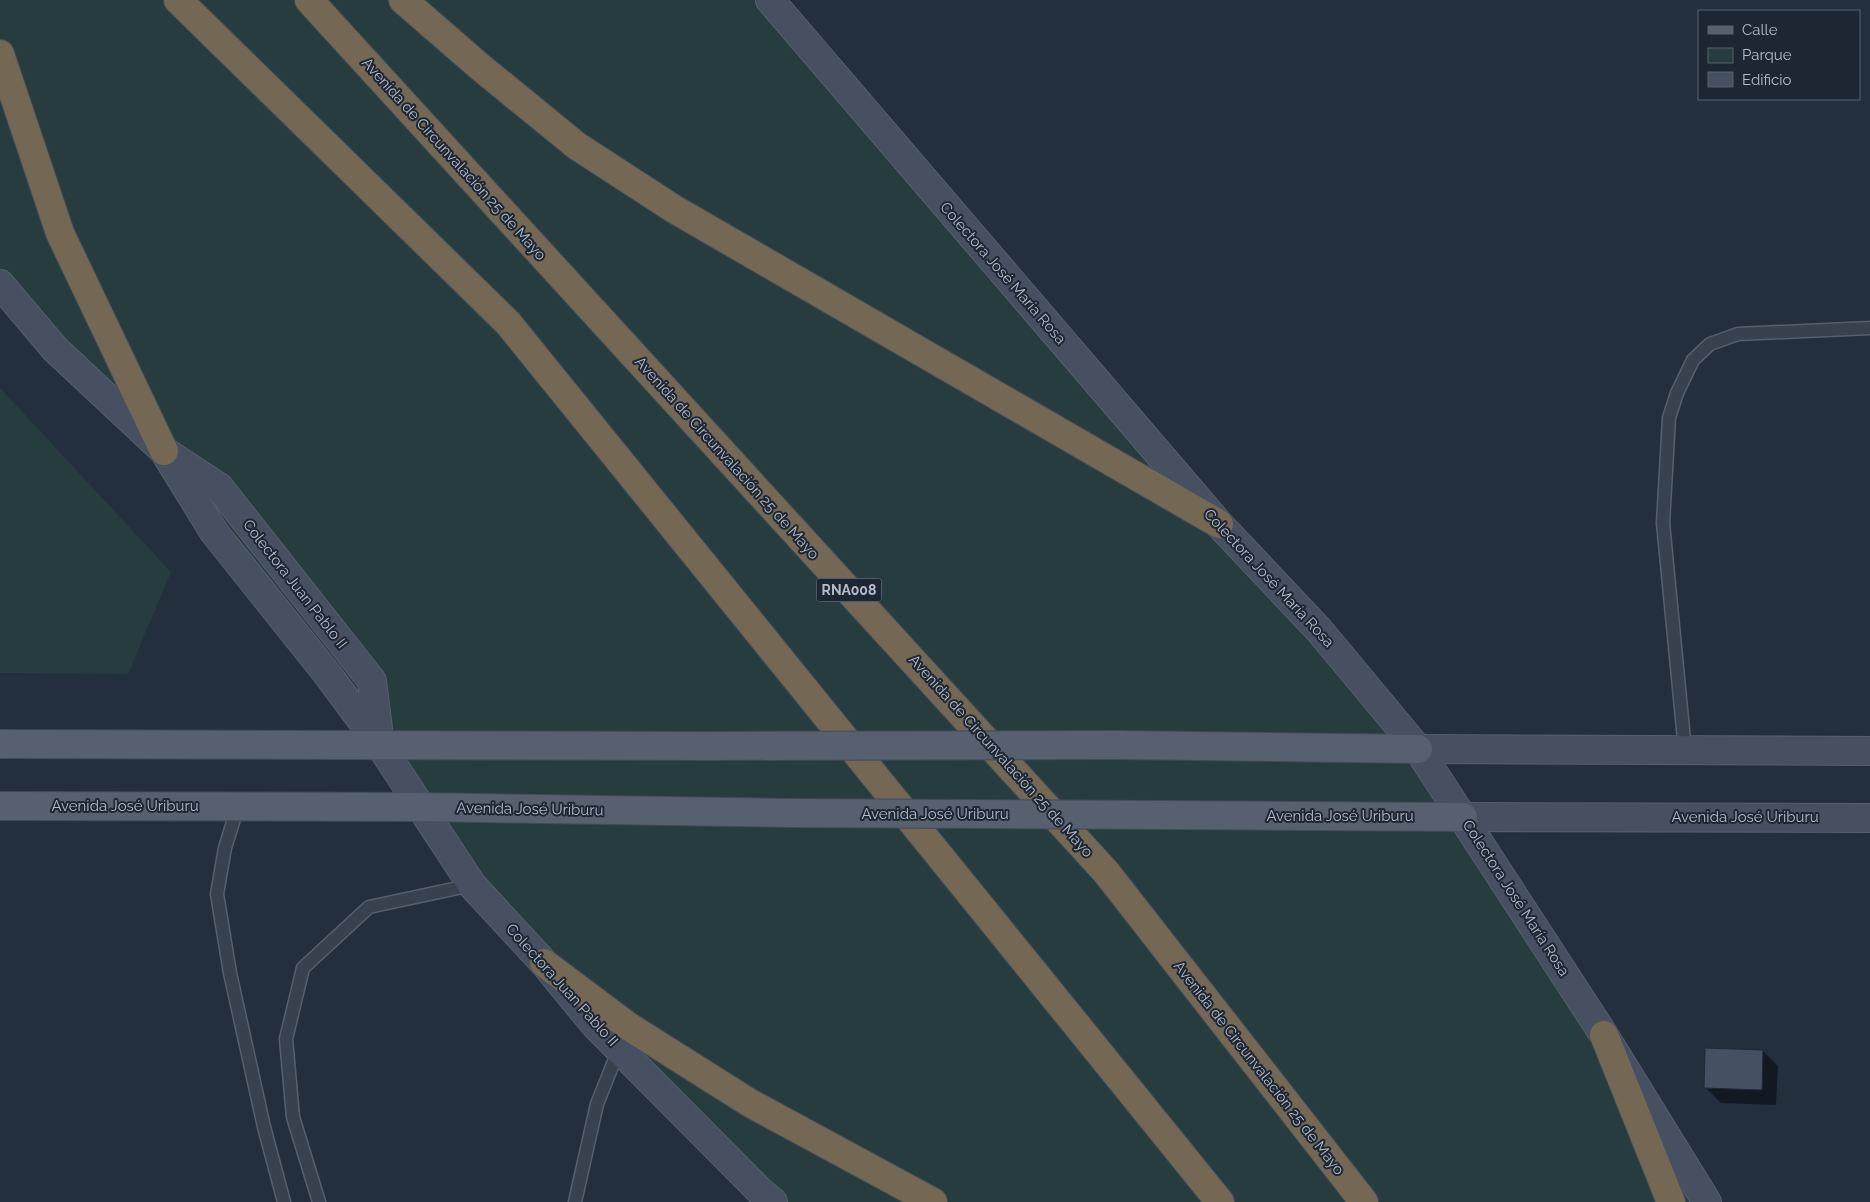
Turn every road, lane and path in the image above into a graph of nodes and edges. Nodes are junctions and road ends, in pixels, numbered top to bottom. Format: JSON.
{"nodes":[{"id":1,"x":178,"y":0,"type":"edge"},
{"id":2,"x":309,"y":0,"type":"edge"},
{"id":3,"x":404,"y":0,"type":"edge"},
{"id":4,"x":770,"y":0,"type":"edge"},
{"id":5,"x":0,"y":54,"type":"edge"},
{"id":6,"x":0,"y":284,"type":"edge"},
{"id":7,"x":1870,"y":328,"type":"edge"},
{"id":8,"x":164,"y":451,"type":"junction"},
{"id":9,"x":1219,"y":524,"type":"junction"},
{"id":10,"x":0,"y":744,"type":"edge"},
{"id":11,"x":380,"y":745,"type":"junction"},
{"id":12,"x":1418,"y":749,"type":"junction"},
{"id":13,"x":1685,"y":750,"type":"junction"},
{"id":14,"x":1870,"y":750,"type":"edge"},
{"id":15,"x":0,"y":806,"type":"edge"},
{"id":16,"x":238,"y":806,"type":"junction"},
{"id":17,"x":420,"y":807,"type":"junction"},
{"id":18,"x":1463,"y":816,"type":"junction"},
{"id":19,"x":1870,"y":818,"type":"edge"},
{"id":20,"x":472,"y":885,"type":"junction"},
{"id":21,"x":544,"y":963,"type":"junction"},
{"id":22,"x":1604,"y":1035,"type":"junction"},
{"id":23,"x":619,"y":1049,"type":"junction"},
{"id":24,"x":284,"y":1202,"type":"edge"},
{"id":25,"x":319,"y":1202,"type":"edge"},
{"id":26,"x":575,"y":1202,"type":"edge"},
{"id":27,"x":773,"y":1202,"type":"edge"},
{"id":28,"x":933,"y":1202,"type":"edge"},
{"id":29,"x":1220,"y":1202,"type":"edge"},
{"id":30,"x":1364,"y":1202,"type":"edge"},
{"id":31,"x":1671,"y":1202,"type":"edge"},
{"id":32,"x":1707,"y":1202,"type":"edge"}],
"edges":[{"from":1,"to":29,"type":"highway"},
{"from":2,"to":30,"type":"highway","name":"Avenida de Circunvalación 25 de Mayo","number":"RNA008"},
{"from":3,"to":9,"type":"highway"},
{"from":4,"to":9,"type":"main road","name":"Colectora José María Rosa"},
{"from":5,"to":8,"type":"highway"},
{"from":6,"to":8,"type":"main road","name":"Colectora Juan Pablo II"},
{"from":7,"to":13,"type":"lane"},
{"from":8,"to":11,"type":"main road","name":"Colectora Juan Pablo II"},
{"from":9,"to":12,"type":"main road","name":"Colectora José María Rosa"},
{"from":10,"to":11,"type":"main road"},
{"from":11,"to":12,"type":"main road","bridge":true},
{"from":11,"to":17,"type":"main road","name":"Colectora Juan Pablo II"},
{"from":12,"to":13,"type":"main road"},
{"from":12,"to":18,"type":"main road","name":"Colectora José María Rosa"},
{"from":13,"to":14,"type":"main road"},
{"from":15,"to":16,"type":"main road","name":"Avenida José Uriburu"},
{"from":16,"to":17,"type":"main road","name":"Avenida José Uriburu"},
{"from":16,"to":24,"type":"lane"},
{"from":17,"to":18,"type":"main road","name":"Avenida José Uriburu","bridge":true},
{"from":17,"to":20,"type":"main road","name":"Colectora Juan Pablo II"},
{"from":18,"to":19,"type":"main road","name":"Avenida José Uriburu"},
{"from":18,"to":22,"type":"main road","name":"Colectora José María Rosa"},
{"from":20,"to":21,"type":"main road","name":"Colectora Juan Pablo II"},
{"from":20,"to":25,"type":"lane"},
{"from":21,"to":23,"type":"main road","name":"Colectora Juan Pablo II"},
{"from":21,"to":28,"type":"highway"},
{"from":22,"to":31,"type":"highway"},
{"from":22,"to":32,"type":"main road","name":"Colectora José María Rosa"},
{"from":23,"to":26,"type":"lane"},
{"from":23,"to":27,"type":"main road","name":"Colectora Juan Pablo II"}]}
